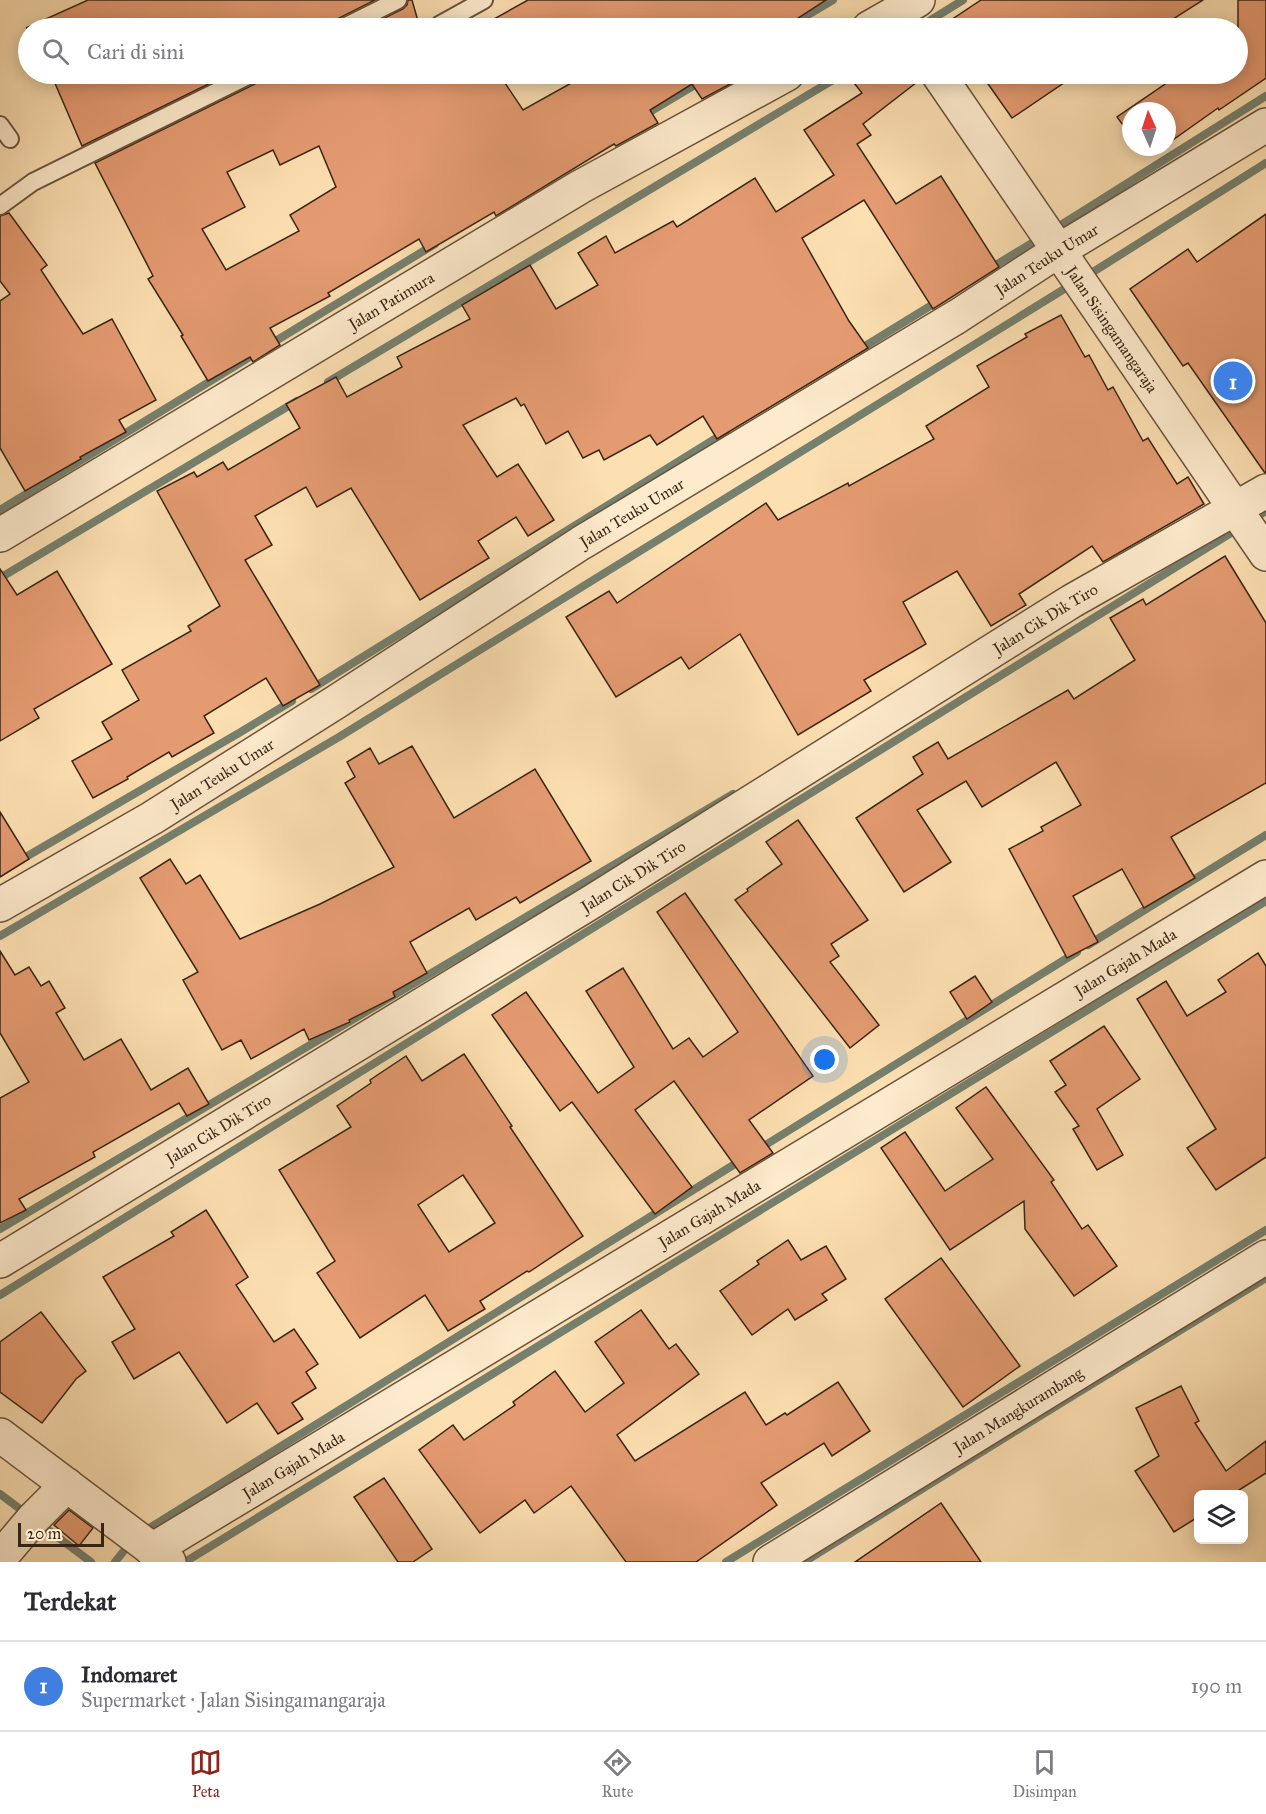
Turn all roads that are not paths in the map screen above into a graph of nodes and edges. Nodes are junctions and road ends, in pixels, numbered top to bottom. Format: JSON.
{"nodes":[{"id":1,"x":398,"y":0,"type":"edge"},
{"id":2,"x":484,"y":0,"type":"edge"},
{"id":3,"x":903,"y":10,"type":"edge"},
{"id":4,"x":362,"y":18,"type":"edge"},
{"id":5,"x":452,"y":18,"type":"edge"},
{"id":6,"x":888,"y":18,"type":"edge"},
{"id":7,"x":232,"y":84,"type":"edge"},
{"id":8,"x":769,"y":84,"type":"edge"},
{"id":9,"x":945,"y":84,"type":"edge"},
{"id":10,"x":0,"y":125,"type":"edge"},
{"id":11,"x":1266,"y":125,"type":"edge"},
{"id":12,"x":10,"y":139,"type":"dead end"},
{"id":13,"x":0,"y":206,"type":"edge"},
{"id":14,"x":1058,"y":251,"type":"junction"},
{"id":15,"x":1266,"y":491,"type":"edge"},
{"id":16,"x":1236,"y":510,"type":"junction"},
{"id":17,"x":0,"y":535,"type":"edge"},
{"id":18,"x":1266,"y":554,"type":"edge"},
{"id":19,"x":1266,"y":876,"type":"edge"},
{"id":20,"x":0,"y":905,"type":"edge"},
{"id":21,"x":1266,"y":1257,"type":"edge"},
{"id":22,"x":0,"y":1261,"type":"edge"},
{"id":23,"x":0,"y":1435,"type":"edge"},
{"id":24,"x":67,"y":1485,"type":"junction"},
{"id":25,"x":14,"y":1541,"type":"edge"},
{"id":26,"x":161,"y":1556,"type":"edge"},
{"id":27,"x":770,"y":1562,"type":"edge"}],
"edges":[{"from":1,"to":4,"type":"lane"},
{"from":2,"to":5,"type":"lane"},
{"from":3,"to":6,"type":"street"},
{"from":7,"to":13,"type":"lane"},
{"from":8,"to":17,"type":"street","name":"Jalan Patimura"},
{"from":9,"to":14,"type":"street","name":"Jalan Sisingamangaraja"},
{"from":10,"to":12,"type":"lane"},
{"from":11,"to":14,"type":"street","name":"Jalan Teuku Umar"},
{"from":14,"to":16,"type":"street","name":"Jalan Sisingamangaraja"},
{"from":14,"to":20,"type":"street","name":"Jalan Teuku Umar"},
{"from":15,"to":16,"type":"street","name":"Jalan Cik Dik Tiro"},
{"from":16,"to":18,"type":"street","name":"Jalan Sisingamangaraja"},
{"from":16,"to":22,"type":"street","name":"Jalan Cik Dik Tiro"},
{"from":19,"to":26,"type":"street","name":"Jalan Gajah Mada"},
{"from":21,"to":27,"type":"street","name":"Jalan Mangkurambang"},
{"from":23,"to":24,"type":"street"},
{"from":24,"to":25,"type":"street"},
{"from":24,"to":26,"type":"street"}]}
